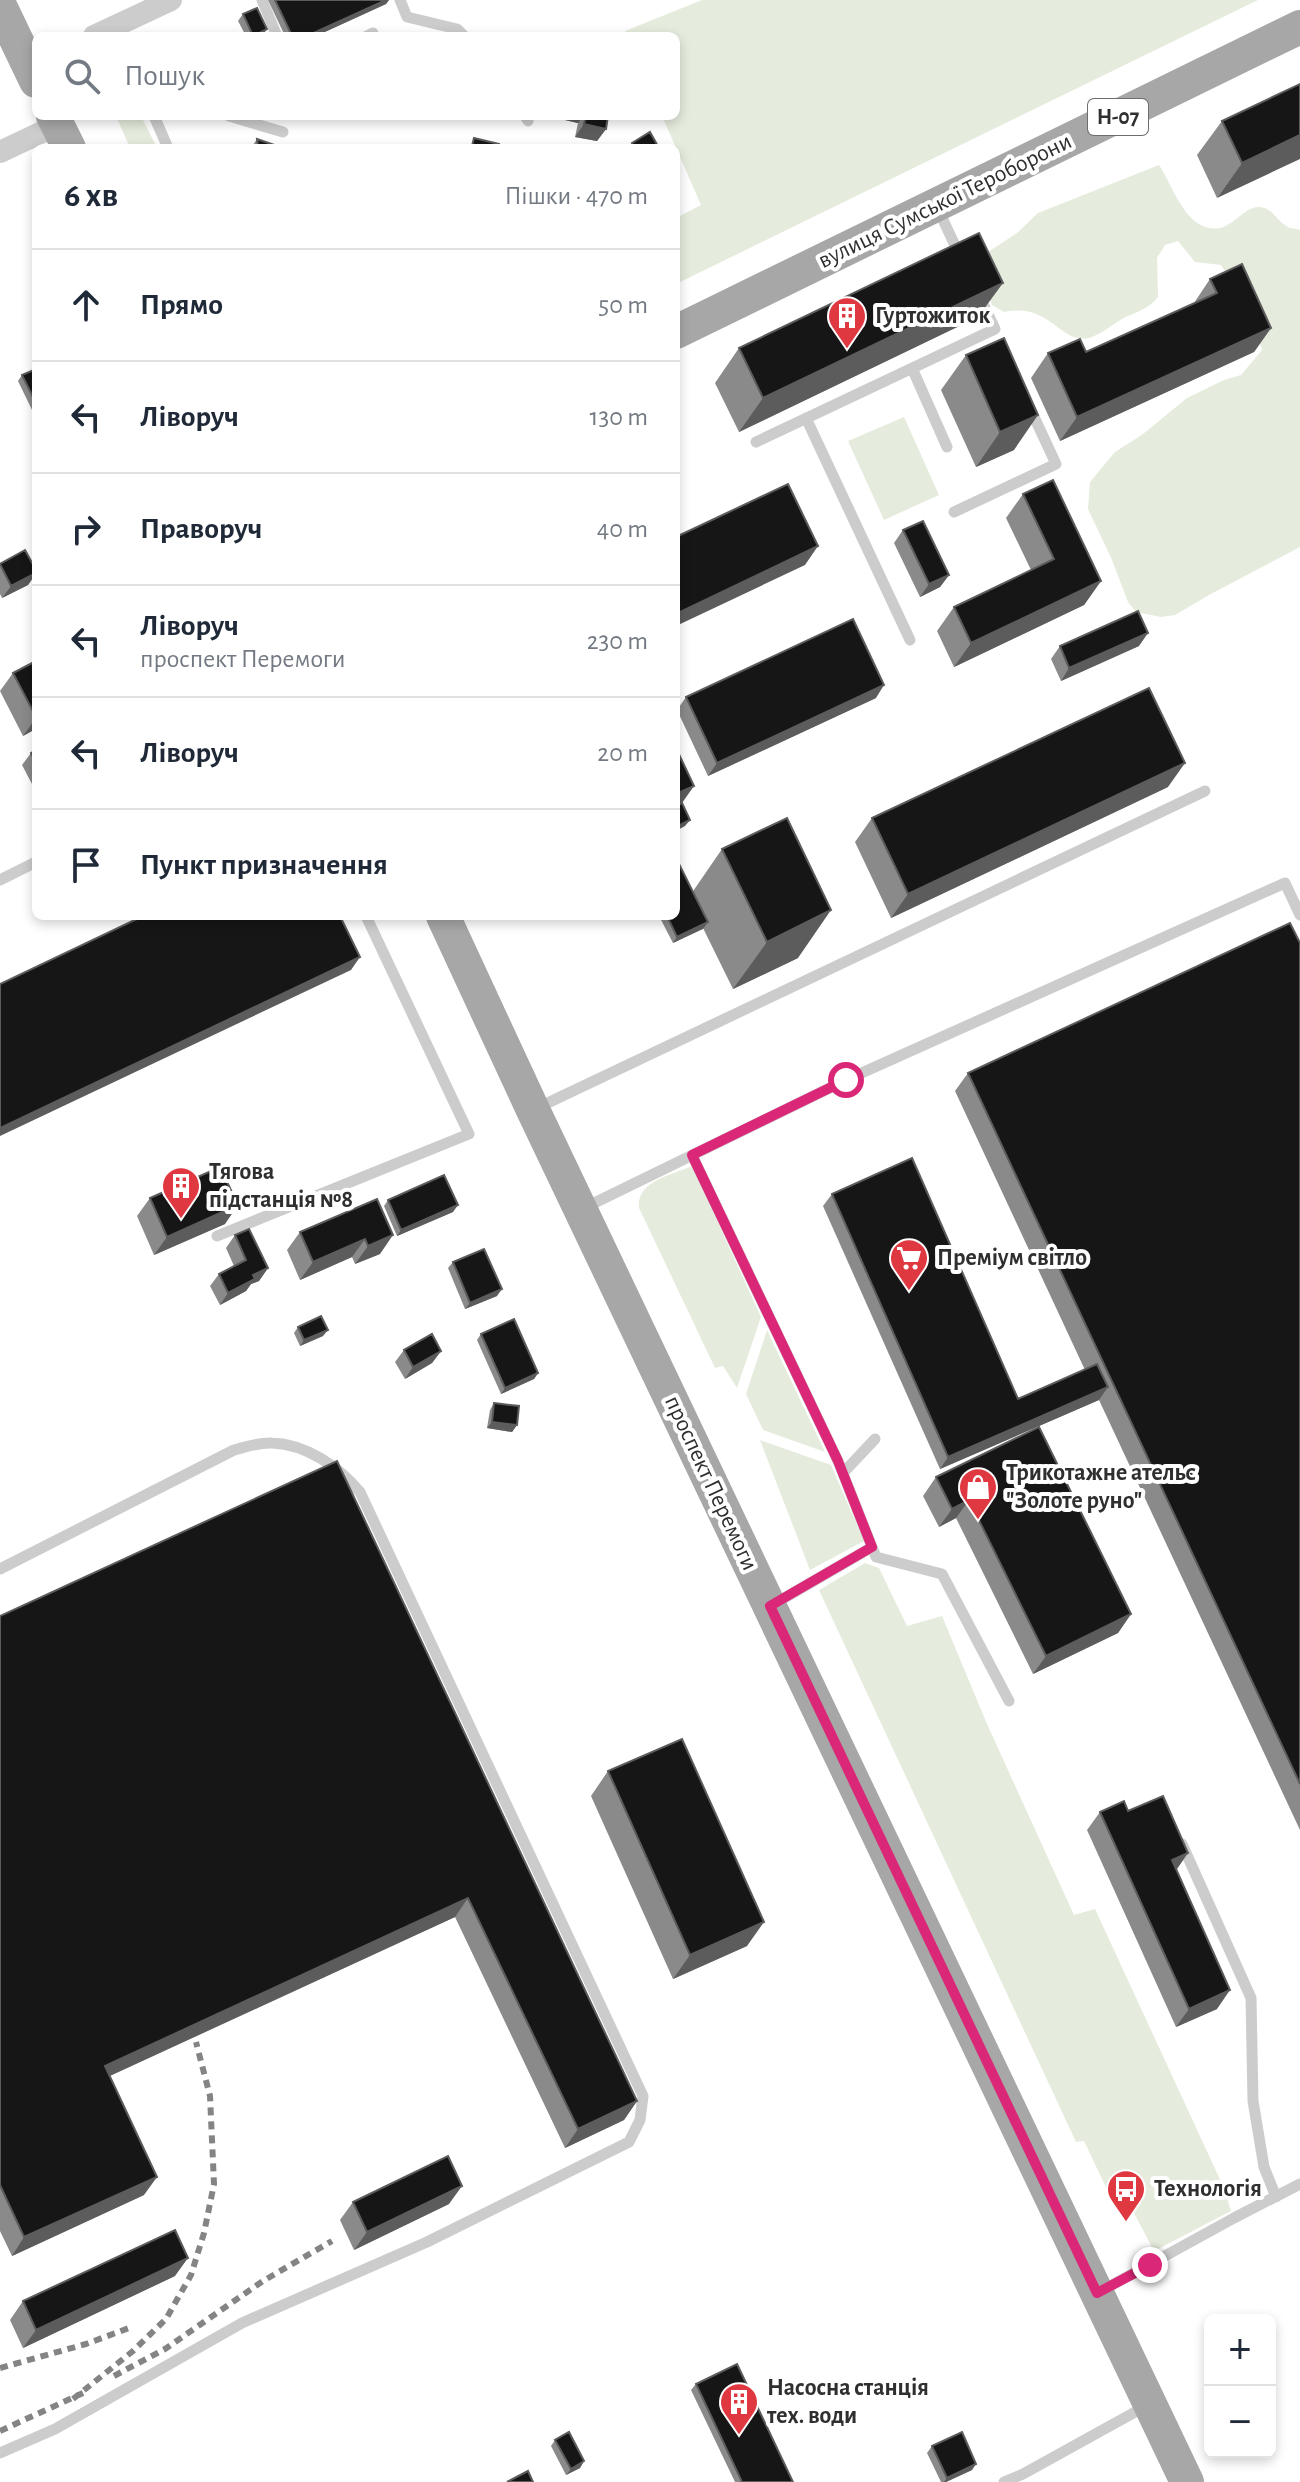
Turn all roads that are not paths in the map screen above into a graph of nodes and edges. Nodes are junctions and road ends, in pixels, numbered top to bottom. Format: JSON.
{"nodes":[{"id":1,"x":171,"y":0,"type":"edge"},
{"id":2,"x":262,"y":0,"type":"edge"},
{"id":3,"x":400,"y":0,"type":"edge"},
{"id":4,"x":0,"y":6,"type":"edge"},
{"id":5,"x":1300,"y":27,"type":"edge"},
{"id":6,"x":106,"y":32,"type":"edge"},
{"id":7,"x":275,"y":32,"type":"edge"},
{"id":8,"x":460,"y":32,"type":"edge"},
{"id":9,"x":32,"y":68,"type":"edge"},
{"id":10,"x":156,"y":120,"type":"edge"},
{"id":11,"x":242,"y":120,"type":"edge"},
{"id":12,"x":60,"y":130,"type":"edge"},
{"id":13,"x":283,"y":132,"type":"dead end"},
{"id":14,"x":166,"y":144,"type":"edge"},
{"id":15,"x":0,"y":152,"type":"edge"},
{"id":16,"x":936,"y":206,"type":"junction"},
{"id":17,"x":968,"y":273,"type":"edge"},
{"id":18,"x":975,"y":287,"type":"edge"},
{"id":19,"x":995,"y":329,"type":"junction"},
{"id":20,"x":680,"y":330,"type":"edge"},
{"id":21,"x":1001,"y":342,"type":"edge"},
{"id":22,"x":912,"y":368,"type":"junction"},
{"id":23,"x":1025,"y":396,"type":"edge"},
{"id":24,"x":806,"y":418,"type":"junction"},
{"id":25,"x":756,"y":442,"type":"dead end"},
{"id":26,"x":947,"y":447,"type":"dead end"},
{"id":27,"x":954,"y":512,"type":"dead end"},
{"id":28,"x":910,"y":640,"type":"dead end"},
{"id":29,"x":1205,"y":791,"type":"dead end"},
{"id":30,"x":32,"y":864,"type":"edge"},
{"id":31,"x":0,"y":880,"type":"edge"},
{"id":32,"x":1300,"y":915,"type":"edge"},
{"id":33,"x":368,"y":920,"type":"edge"},
{"id":34,"x":445,"y":920,"type":"edge"},
{"id":35,"x":533,"y":1110,"type":"junction"},
{"id":36,"x":692,"y":1155,"type":"junction"},
{"id":37,"x":580,"y":1210,"type":"junction"},
{"id":38,"x":217,"y":1236,"type":"dead end"},
{"id":39,"x":875,"y":1439,"type":"dead end"},
{"id":40,"x":843,"y":1473,"type":"junction"},
{"id":41,"x":872,"y":1547,"type":"junction"},
{"id":42,"x":0,"y":1569,"type":"edge"},
{"id":43,"x":770,"y":1606,"type":"junction"},
{"id":44,"x":1009,"y":1701,"type":"dead end"},
{"id":45,"x":1176,"y":1831,"type":"edge"},
{"id":46,"x":1300,"y":2184,"type":"edge"},
{"id":47,"x":1276,"y":2197,"type":"junction"},
{"id":48,"x":1097,"y":2293,"type":"junction"},
{"id":49,"x":1150,"y":2403,"type":"junction"},
{"id":50,"x":0,"y":2453,"type":"edge"},
{"id":51,"x":1004,"y":2482,"type":"edge"},
{"id":52,"x":1187,"y":2482,"type":"edge"}],
"edges":[{"from":1,"to":6,"type":"street"},
{"from":2,"to":7,"type":"lane"},
{"from":3,"to":8,"type":"lane"},
{"from":4,"to":9,"type":"main road"},
{"from":5,"to":16,"type":"main road","name":"вулиця Сумської Тероборони","number":"Н-07"},
{"from":10,"to":14,"type":"lane"},
{"from":11,"to":13,"type":"lane"},
{"from":12,"to":15,"type":"street"},
{"from":16,"to":17,"type":"lane"},
{"from":16,"to":20,"type":"main road","name":"вулиця Сумської Тероборони","number":"Н-07"},
{"from":18,"to":19,"type":"lane"},
{"from":19,"to":21,"type":"lane"},
{"from":19,"to":22,"type":"lane"},
{"from":22,"to":24,"type":"lane"},
{"from":22,"to":26,"type":"lane"},
{"from":23,"to":27,"type":"lane"},
{"from":24,"to":25,"type":"lane"},
{"from":24,"to":28,"type":"lane"},
{"from":29,"to":35,"type":"lane"},
{"from":30,"to":31,"type":"lane"},
{"from":32,"to":36,"type":"lane"},
{"from":33,"to":38,"type":"lane"},
{"from":34,"to":35,"type":"main road","name":"проспект Перемоги"},
{"from":35,"to":37,"type":"main road","name":"проспект Перемоги"},
{"from":36,"to":37,"type":"lane"},
{"from":36,"to":40,"type":"lane"},
{"from":37,"to":43,"type":"main road","name":"проспект Перемоги"},
{"from":39,"to":40,"type":"lane"},
{"from":40,"to":41,"type":"lane"},
{"from":41,"to":43,"type":"lane"},
{"from":41,"to":44,"type":"lane"},
{"from":42,"to":50,"type":"lane"},
{"from":43,"to":48,"type":"main road","name":"проспект Перемоги"},
{"from":45,"to":47,"type":"lane"},
{"from":46,"to":47,"type":"lane"},
{"from":47,"to":48,"type":"lane"},
{"from":48,"to":49,"type":"main road","name":"проспект Перемоги"},
{"from":49,"to":51,"type":"lane"},
{"from":49,"to":52,"type":"main road","name":"проспект Перемоги"}]}
